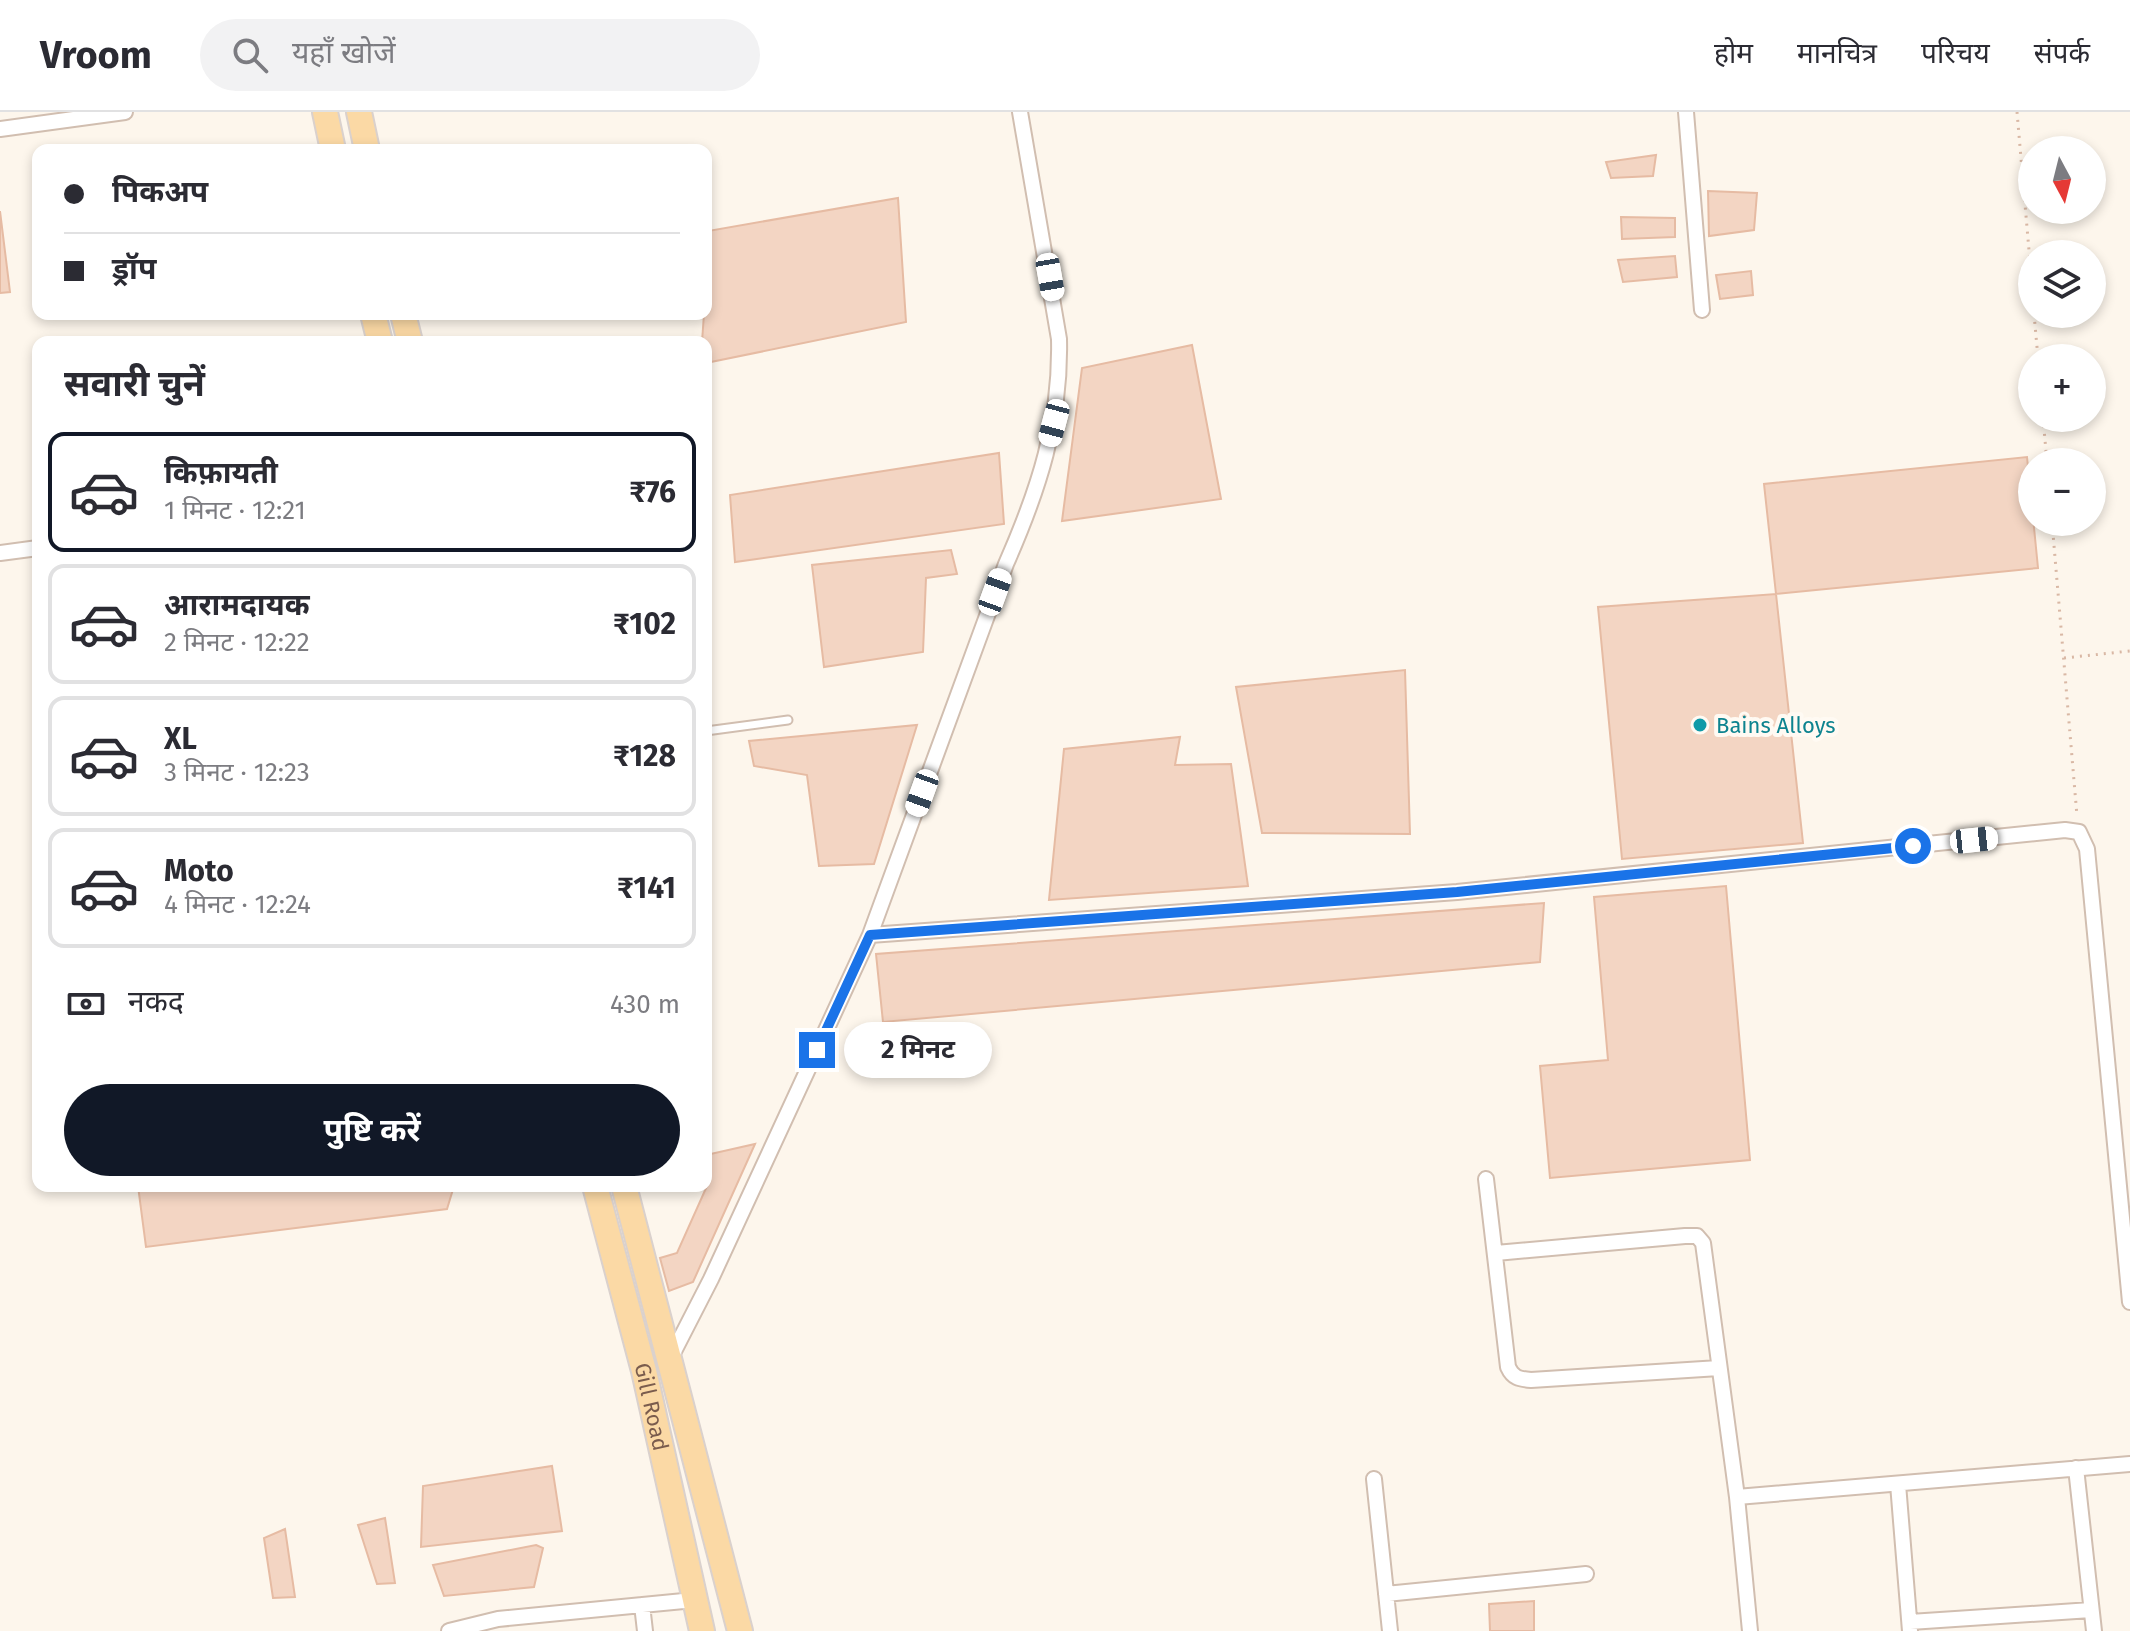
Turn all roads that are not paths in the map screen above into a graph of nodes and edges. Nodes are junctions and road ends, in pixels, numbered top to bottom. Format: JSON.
{"nodes":[{"id":1,"x":125,"y":112,"type":"edge"},
{"id":2,"x":325,"y":112,"type":"edge"},
{"id":3,"x":359,"y":112,"type":"edge"},
{"id":4,"x":1020,"y":112,"type":"edge"},
{"id":5,"x":1686,"y":112,"type":"edge"},
{"id":6,"x":0,"y":129,"type":"edge"},
{"id":7,"x":332,"y":144,"type":"edge"},
{"id":8,"x":366,"y":144,"type":"edge"},
{"id":9,"x":1702,"y":310,"type":"dead end"},
{"id":10,"x":32,"y":549,"type":"edge"},
{"id":11,"x":0,"y":553,"type":"edge"},
{"id":12,"x":788,"y":720,"type":"dead end"},
{"id":13,"x":712,"y":730,"type":"edge"},
{"id":14,"x":870,"y":935,"type":"junction"},
{"id":15,"x":1486,"y":1179,"type":"dead end"},
{"id":16,"x":597,"y":1192,"type":"edge"},
{"id":17,"x":626,"y":1192,"type":"edge"},
{"id":18,"x":1496,"y":1253,"type":"junction"},
{"id":19,"x":2130,"y":1302,"type":"edge"},
{"id":20,"x":670,"y":1359,"type":"junction"},
{"id":21,"x":1719,"y":1368,"type":"junction"},
{"id":22,"x":2130,"y":1464,"type":"edge"},
{"id":23,"x":2076,"y":1468,"type":"junction"},
{"id":24,"x":1374,"y":1479,"type":"dead end"},
{"id":25,"x":1898,"y":1484,"type":"junction"},
{"id":26,"x":1737,"y":1497,"type":"junction"},
{"id":27,"x":1586,"y":1574,"type":"dead end"},
{"id":28,"x":1386,"y":1594,"type":"junction"},
{"id":29,"x":694,"y":1600,"type":"junction"},
{"id":30,"x":642,"y":1605,"type":"junction"},
{"id":31,"x":2091,"y":1610,"type":"junction"},
{"id":32,"x":535,"y":1623,"type":"edge"},
{"id":33,"x":1910,"y":1626,"type":"edge"},
{"id":34,"x":449,"y":1631,"type":"edge"},
{"id":35,"x":645,"y":1631,"type":"edge"},
{"id":36,"x":702,"y":1631,"type":"edge"},
{"id":37,"x":740,"y":1631,"type":"edge"},
{"id":38,"x":1390,"y":1631,"type":"edge"},
{"id":39,"x":1750,"y":1631,"type":"edge"},
{"id":40,"x":2094,"y":1631,"type":"edge"}],
"edges":[{"from":1,"to":6,"type":"street"},
{"from":2,"to":7,"type":"main road"},
{"from":3,"to":8,"type":"main road"},
{"from":4,"to":14,"type":"street"},
{"from":5,"to":9,"type":"street"},
{"from":10,"to":11,"type":"street"},
{"from":12,"to":13,"type":"lane"},
{"from":14,"to":19,"type":"street"},
{"from":14,"to":20,"type":"street"},
{"from":15,"to":18,"type":"street"},
{"from":16,"to":29,"type":"main road","name":"Gill Road"},
{"from":17,"to":20,"type":"main road"},
{"from":18,"to":21,"type":"street"},
{"from":18,"to":21,"type":"street"},
{"from":20,"to":37,"type":"main road"},
{"from":21,"to":26,"type":"street"},
{"from":22,"to":23,"type":"street"},
{"from":23,"to":25,"type":"street"},
{"from":23,"to":31,"type":"street"},
{"from":24,"to":28,"type":"street"},
{"from":25,"to":26,"type":"street"},
{"from":25,"to":33,"type":"street"},
{"from":26,"to":39,"type":"street"},
{"from":27,"to":28,"type":"street"},
{"from":28,"to":38,"type":"street"},
{"from":29,"to":30,"type":"street"},
{"from":29,"to":36,"type":"main road","name":"Gill Road"},
{"from":30,"to":32,"type":"street"},
{"from":30,"to":35,"type":"street"},
{"from":31,"to":33,"type":"street"},
{"from":31,"to":40,"type":"street"},
{"from":32,"to":34,"type":"street"}]}
